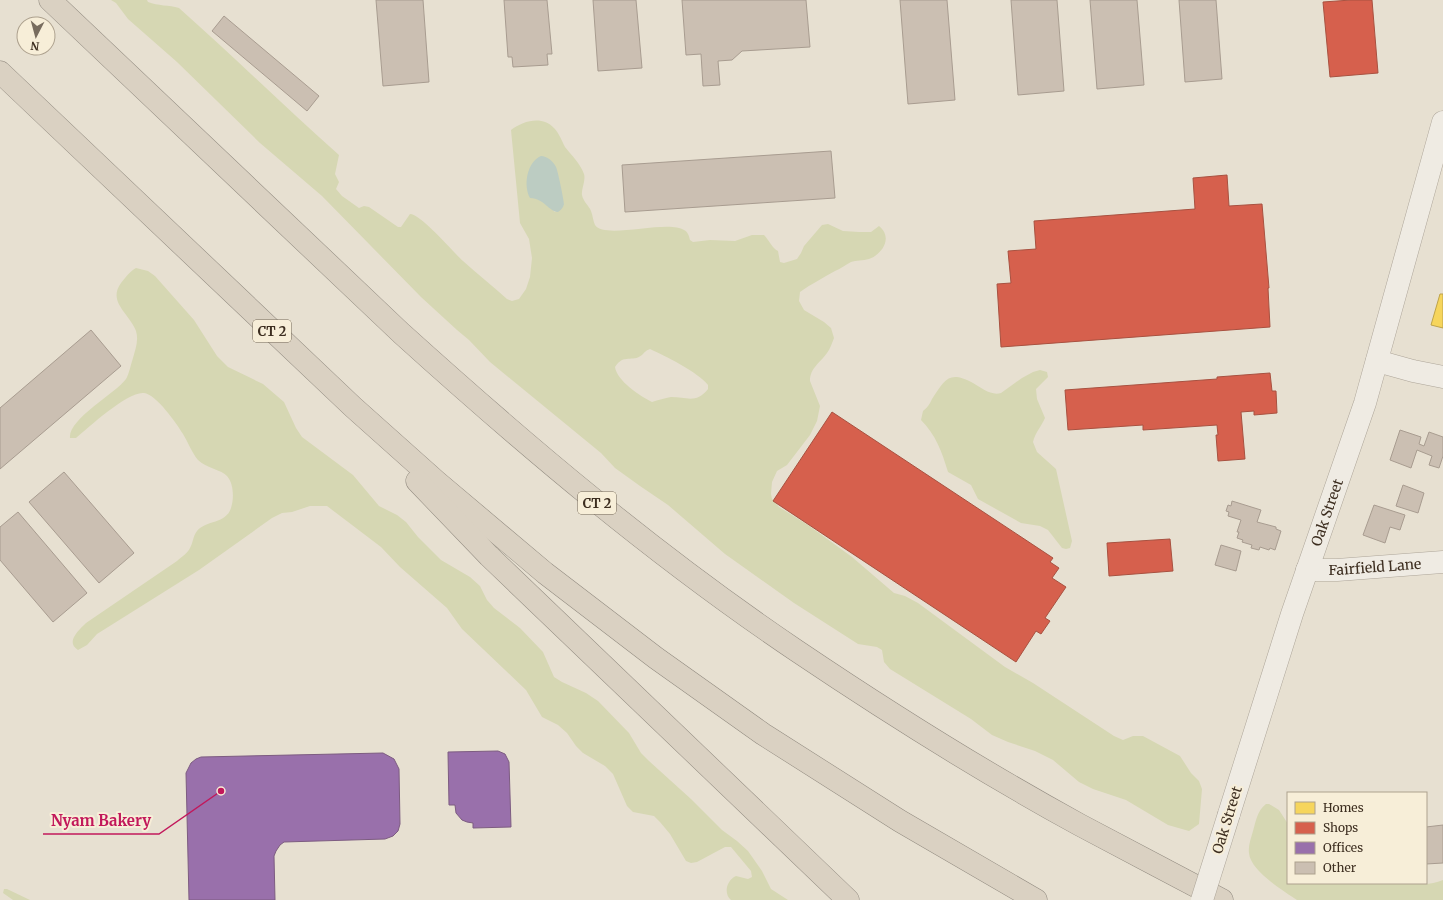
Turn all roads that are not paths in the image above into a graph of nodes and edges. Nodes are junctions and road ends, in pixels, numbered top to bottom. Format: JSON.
{"nodes":[{"id":1,"x":50,"y":0,"type":"edge"},
{"id":2,"x":0,"y":72,"type":"edge"},
{"id":3,"x":1442,"y":125,"type":"edge"},
{"id":4,"x":1377,"y":361,"type":"junction"},
{"id":5,"x":1443,"y":377,"type":"edge"},
{"id":6,"x":375,"y":427,"type":"junction"},
{"id":7,"x":1443,"y":562,"type":"edge"},
{"id":8,"x":1307,"y":570,"type":"junction"},
{"id":9,"x":848,"y":900,"type":"edge"},
{"id":10,"x":1036,"y":900,"type":"edge"},
{"id":11,"x":1202,"y":900,"type":"edge"},
{"id":12,"x":1222,"y":900,"type":"edge"}],
"edges":[{"from":1,"to":12,"type":"highway","number":"CT 2"},
{"from":2,"to":6,"type":"highway","number":"CT 2"},
{"from":3,"to":4,"type":"street","name":"Oak Street"},
{"from":4,"to":5,"type":"street"},
{"from":4,"to":8,"type":"street","name":"Oak Street"},
{"from":6,"to":9,"type":"highway"},
{"from":6,"to":10,"type":"highway","number":"CT 2"},
{"from":7,"to":8,"type":"street","name":"Fairfield Lane"},
{"from":8,"to":11,"type":"street","name":"Oak Street","bridge":true}]}
